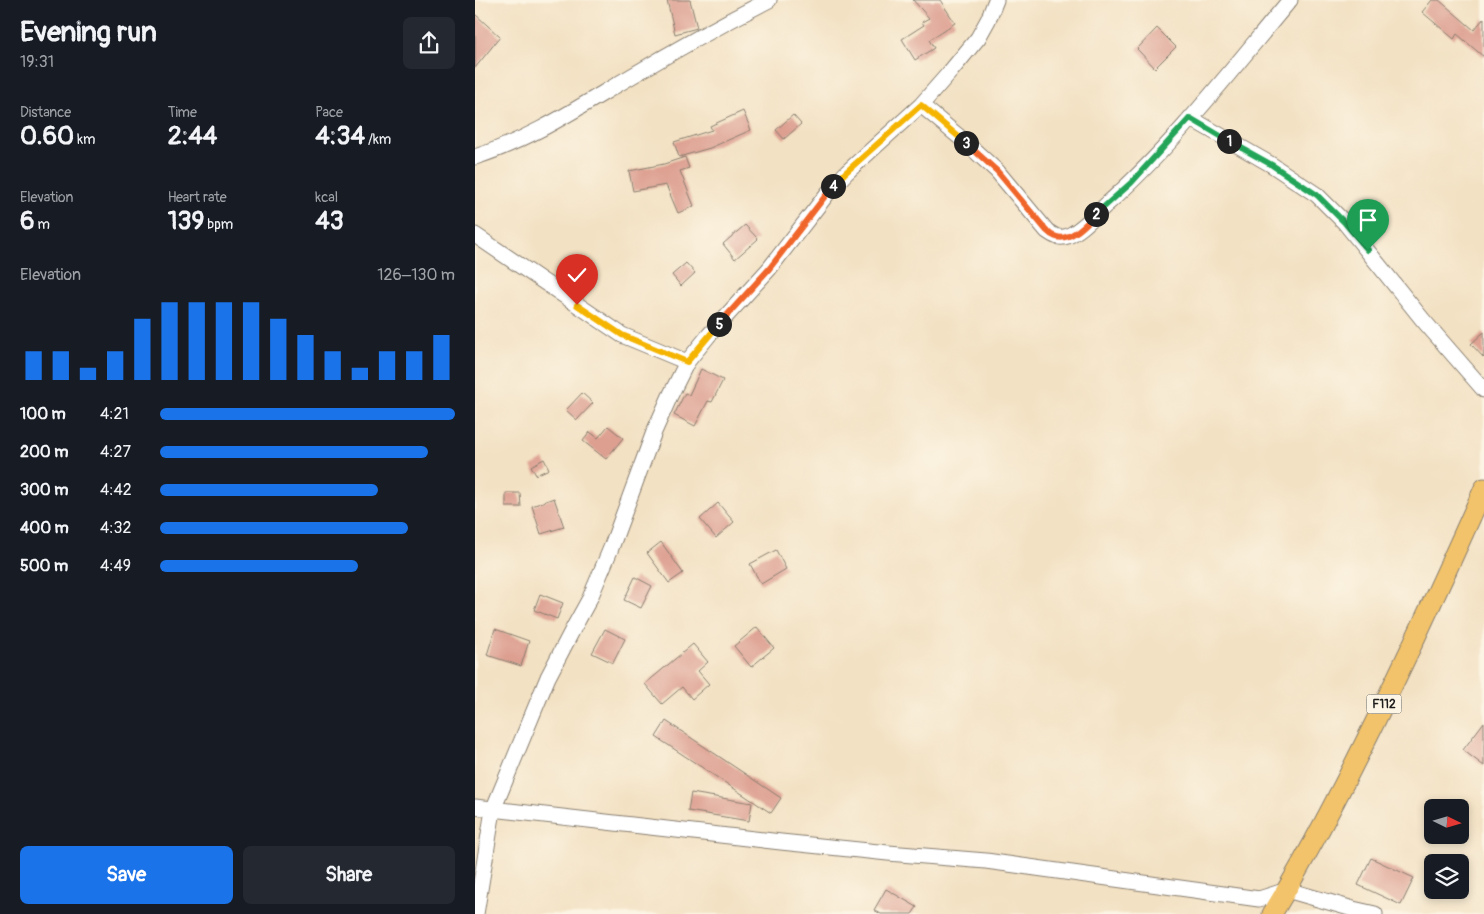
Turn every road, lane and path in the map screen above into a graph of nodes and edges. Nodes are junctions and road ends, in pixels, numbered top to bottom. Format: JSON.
{"nodes":[{"id":1,"x":996,"y":0,"type":"edge"},
{"id":2,"x":1290,"y":0,"type":"edge"},
{"id":3,"x":758,"y":2,"type":"edge"},
{"id":4,"x":921,"y":105,"type":"junction"},
{"id":5,"x":1190,"y":118,"type":"junction"},
{"id":6,"x":475,"y":157,"type":"edge"},
{"id":7,"x":475,"y":235,"type":"edge"},
{"id":8,"x":687,"y":362,"type":"junction"},
{"id":9,"x":1484,"y":390,"type":"edge"},
{"id":10,"x":1484,"y":488,"type":"edge"},
{"id":11,"x":475,"y":807,"type":"edge"},
{"id":12,"x":493,"y":810,"type":"junction"},
{"id":13,"x":1287,"y":890,"type":"junction"},
{"id":14,"x":476,"y":914,"type":"edge"},
{"id":15,"x":1272,"y":914,"type":"edge"},
{"id":16,"x":1375,"y":914,"type":"edge"}],
"edges":[{"from":1,"to":4,"type":"street"},
{"from":2,"to":5,"type":"street"},
{"from":3,"to":6,"type":"street"},
{"from":4,"to":5,"type":"street"},
{"from":4,"to":8,"type":"street"},
{"from":5,"to":9,"type":"street"},
{"from":7,"to":8,"type":"street"},
{"from":8,"to":12,"type":"street"},
{"from":10,"to":13,"type":"main road","number":"F112"},
{"from":11,"to":12,"type":"street"},
{"from":12,"to":13,"type":"street"},
{"from":12,"to":14,"type":"street"},
{"from":13,"to":15,"type":"main road","number":"F112"},
{"from":13,"to":16,"type":"street"}]}
